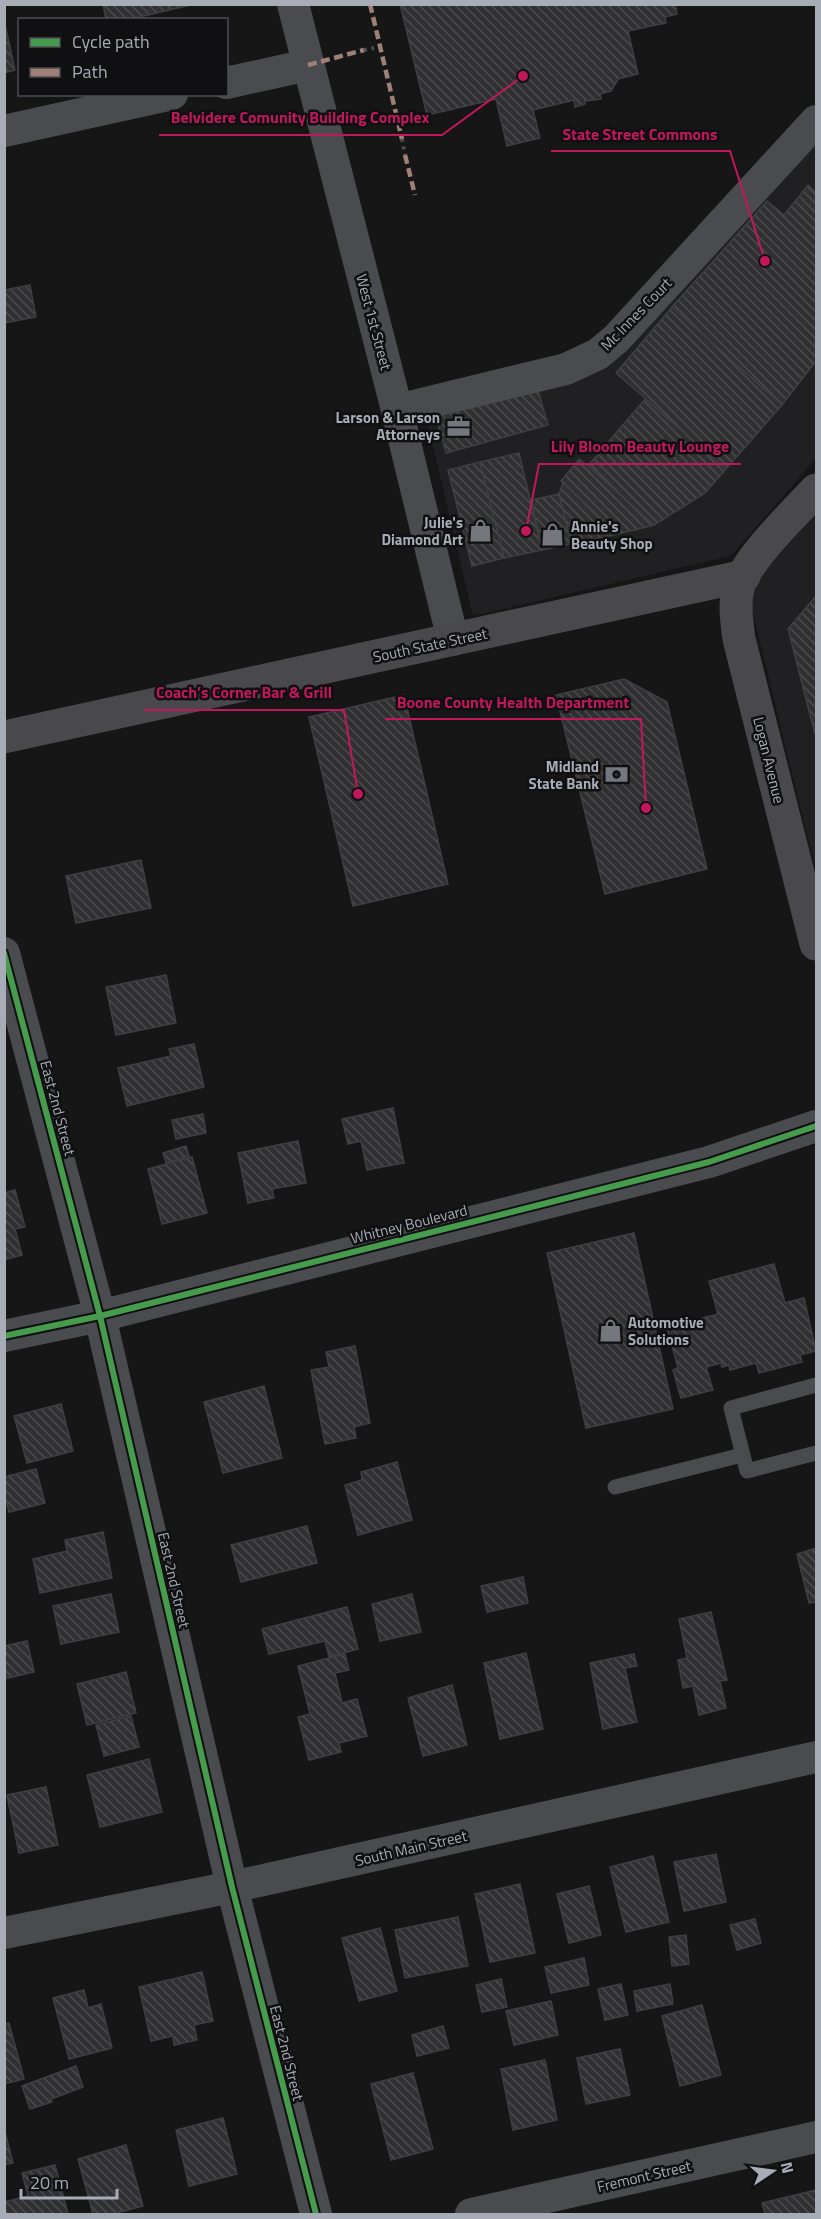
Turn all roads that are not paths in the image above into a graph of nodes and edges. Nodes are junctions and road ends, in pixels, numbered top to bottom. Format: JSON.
{"nodes":[{"id":1,"x":293,"y":4,"type":"edge"},
{"id":2,"x":308,"y":65,"type":"junction"},
{"id":3,"x":228,"y":83,"type":"edge"},
{"id":4,"x":163,"y":96,"type":"edge"},
{"id":5,"x":816,"y":121,"type":"edge"},
{"id":6,"x":4,"y":131,"type":"edge"},
{"id":7,"x":397,"y":410,"type":"junction"},
{"id":8,"x":816,"y":490,"type":"edge"},
{"id":9,"x":744,"y":576,"type":"junction"},
{"id":10,"x":453,"y":640,"type":"junction"},
{"id":11,"x":4,"y":736,"type":"edge"},
{"id":12,"x":816,"y":944,"type":"edge"},
{"id":13,"x":4,"y":952,"type":"edge"},
{"id":14,"x":816,"y":1126,"type":"edge"},
{"id":15,"x":100,"y":1316,"type":"junction"},
{"id":16,"x":4,"y":1336,"type":"edge"},
{"id":17,"x":816,"y":1385,"type":"edge"},
{"id":18,"x":816,"y":1453,"type":"edge"},
{"id":19,"x":742,"y":1455,"type":"junction"},
{"id":20,"x":615,"y":1487,"type":"dead end"},
{"id":21,"x":816,"y":1758,"type":"edge"},
{"id":22,"x":232,"y":1887,"type":"junction"},
{"id":23,"x":4,"y":1933,"type":"edge"},
{"id":24,"x":816,"y":2137,"type":"edge"},
{"id":25,"x":316,"y":2214,"type":"edge"},
{"id":26,"x":471,"y":2214,"type":"edge"}],
"edges":[{"from":1,"to":2,"type":"street","name":"West 1st Street"},
{"from":2,"to":3,"type":"street"},
{"from":2,"to":7,"type":"street","name":"West 1st Street"},
{"from":4,"to":6,"type":"street"},
{"from":5,"to":7,"type":"street","name":"Mc Innes Court"},
{"from":7,"to":10,"type":"street","name":"West 1st Street"},
{"from":8,"to":9,"type":"main road"},
{"from":9,"to":10,"type":"main road","name":"South State Street"},
{"from":9,"to":12,"type":"main road","name":"Logan Avenue"},
{"from":10,"to":11,"type":"main road","name":"South State Street"},
{"from":13,"to":15,"type":"street","name":"East 2nd Street"},
{"from":14,"to":15,"type":"street","name":"Whitney Boulevard"},
{"from":15,"to":16,"type":"street","name":"Whitney Boulevard"},
{"from":15,"to":22,"type":"street","name":"East 2nd Street"},
{"from":17,"to":19,"type":"lane"},
{"from":18,"to":19,"type":"lane"},
{"from":19,"to":20,"type":"lane"},
{"from":21,"to":22,"type":"street","name":"South Main Street"},
{"from":22,"to":23,"type":"street","name":"South Main Street"},
{"from":22,"to":25,"type":"street","name":"East 2nd Street"},
{"from":24,"to":26,"type":"street","name":"Fremont Street"}]}
